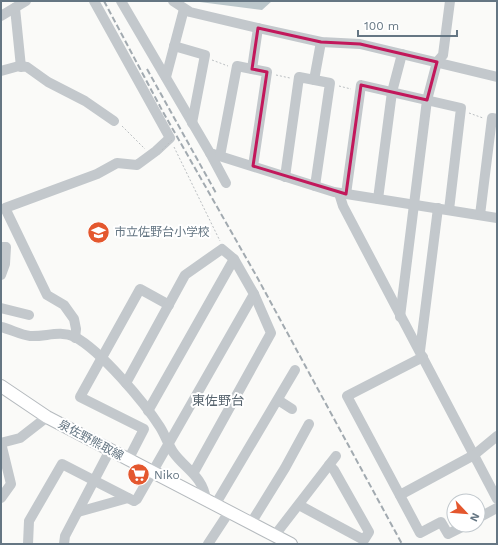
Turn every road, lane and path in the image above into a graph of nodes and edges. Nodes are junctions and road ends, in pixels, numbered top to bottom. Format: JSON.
{"nodes":[{"id":1,"x":26,"y":1,"type":"edge"},
{"id":2,"x":94,"y":1,"type":"edge"},
{"id":3,"x":122,"y":1,"type":"edge"},
{"id":4,"x":173,"y":1,"type":"edge"},
{"id":5,"x":450,"y":1,"type":"edge"},
{"id":6,"x":15,"y":8,"type":"junction"},
{"id":7,"x":184,"y":9,"type":"junction"},
{"id":8,"x":1,"y":16,"type":"edge"},
{"id":9,"x":258,"y":28,"type":"junction"},
{"id":10,"x":321,"y":42,"type":"junction"},
{"id":11,"x":388,"y":44,"type":"dead end"},
{"id":12,"x":174,"y":46,"type":"junction"},
{"id":13,"x":402,"y":54,"type":"junction"},
{"id":14,"x":204,"y":58,"type":"junction"},
{"id":15,"x":439,"y":60,"type":"junction"},
{"id":16,"x":21,"y":67,"type":"junction"},
{"id":17,"x":236,"y":68,"type":"junction"},
{"id":18,"x":252,"y":69,"type":"junction"},
{"id":19,"x":1,"y":71,"type":"edge"},
{"id":20,"x":267,"y":74,"type":"junction"},
{"id":21,"x":497,"y":76,"type":"edge"},
{"id":22,"x":166,"y":77,"type":"junction"},
{"id":23,"x":299,"y":80,"type":"junction"},
{"id":24,"x":314,"y":80,"type":"junction"},
{"id":25,"x":330,"y":84,"type":"junction"},
{"id":26,"x":360,"y":90,"type":"junction"},
{"id":27,"x":392,"y":92,"type":"junction"},
{"id":28,"x":427,"y":100,"type":"junction"},
{"id":29,"x":460,"y":110,"type":"junction"},
{"id":30,"x":114,"y":120,"type":"joint"},
{"id":31,"x":494,"y":120,"type":"edge"},
{"id":32,"x":192,"y":123,"type":"junction"},
{"id":33,"x":171,"y":139,"type":"junction"},
{"id":34,"x":162,"y":150,"type":"dead end"},
{"id":35,"x":215,"y":154,"type":"junction"},
{"id":36,"x":152,"y":155,"type":"junction"},
{"id":37,"x":253,"y":166,"type":"junction"},
{"id":38,"x":285,"y":176,"type":"junction"},
{"id":39,"x":226,"y":183,"type":"dead end"},
{"id":40,"x":315,"y":186,"type":"junction"},
{"id":41,"x":342,"y":194,"type":"junction"},
{"id":42,"x":378,"y":199,"type":"junction"},
{"id":43,"x":415,"y":204,"type":"junction"},
{"id":44,"x":438,"y":208,"type":"junction"},
{"id":45,"x":449,"y":210,"type":"junction"},
{"id":46,"x":480,"y":215,"type":"junction"},
{"id":47,"x":497,"y":218,"type":"edge"},
{"id":48,"x":6,"y":219,"type":"edge"},
{"id":49,"x":1,"y":247,"type":"edge"},
{"id":50,"x":222,"y":249,"type":"junction"},
{"id":51,"x":234,"y":259,"type":"junction"},
{"id":52,"x":1,"y":275,"type":"edge"},
{"id":53,"x":254,"y":294,"type":"junction"},
{"id":54,"x":169,"y":305,"type":"junction"},
{"id":55,"x":3,"y":309,"type":"edge"},
{"id":56,"x":29,"y":315,"type":"dead end"},
{"id":57,"x":400,"y":317,"type":"junction"},
{"id":58,"x":1,"y":323,"type":"edge"},
{"id":59,"x":1,"y":327,"type":"edge"},
{"id":60,"x":75,"y":338,"type":"junction"},
{"id":61,"x":422,"y":354,"type":"junction"},
{"id":62,"x":101,"y":358,"type":"junction"},
{"id":63,"x":295,"y":370,"type":"dead end"},
{"id":64,"x":126,"y":382,"type":"junction"},
{"id":65,"x":2,"y":388,"type":"edge"},
{"id":66,"x":278,"y":400,"type":"junction"},
{"id":67,"x":292,"y":409,"type":"dead end"},
{"id":68,"x":148,"y":411,"type":"junction"},
{"id":69,"x":47,"y":417,"type":"junction"},
{"id":70,"x":309,"y":424,"type":"dead end"},
{"id":71,"x":497,"y":436,"type":"edge"},
{"id":72,"x":1,"y":443,"type":"edge"},
{"id":73,"x":170,"y":444,"type":"junction"},
{"id":74,"x":110,"y":450,"type":"junction"},
{"id":75,"x":474,"y":455,"type":"junction"},
{"id":76,"x":336,"y":456,"type":"dead end"},
{"id":77,"x":128,"y":460,"type":"junction"},
{"id":78,"x":329,"y":465,"type":"junction"},
{"id":79,"x":194,"y":472,"type":"junction"},
{"id":80,"x":153,"y":473,"type":"junction"},
{"id":81,"x":94,"y":481,"type":"junction"},
{"id":82,"x":400,"y":495,"type":"junction"},
{"id":83,"x":1,"y":498,"type":"edge"},
{"id":84,"x":128,"y":498,"type":"junction"},
{"id":85,"x":497,"y":499,"type":"edge"},
{"id":86,"x":211,"y":503,"type":"junction"},
{"id":87,"x":299,"y":505,"type":"junction"},
{"id":88,"x":497,"y":508,"type":"edge"},
{"id":89,"x":78,"y":512,"type":"junction"},
{"id":90,"x":229,"y":512,"type":"junction"},
{"id":91,"x":486,"y":514,"type":"edge"},
{"id":92,"x":251,"y":523,"type":"junction"},
{"id":93,"x":446,"y":531,"type":"edge"},
{"id":94,"x":274,"y":535,"type":"junction"},
{"id":95,"x":28,"y":544,"type":"edge"},
{"id":96,"x":64,"y":544,"type":"edge"},
{"id":97,"x":208,"y":544,"type":"edge"},
{"id":98,"x":291,"y":544,"type":"edge"}],
"edges":[{"from":1,"to":6,"type":"street"},
{"from":2,"to":33,"type":"street"},
{"from":3,"to":22,"type":"street"},
{"from":4,"to":7,"type":"street"},
{"from":5,"to":15,"type":"street"},
{"from":6,"to":8,"type":"street"},
{"from":6,"to":16,"type":"street"},
{"from":7,"to":9,"type":"street"},
{"from":7,"to":12,"type":"street"},
{"from":9,"to":10,"type":"street"},
{"from":9,"to":18,"type":"street"},
{"from":10,"to":13,"type":"street"},
{"from":10,"to":24,"type":"street"},
{"from":11,"to":15,"type":"street"},
{"from":12,"to":14,"type":"street"},
{"from":12,"to":22,"type":"street"},
{"from":13,"to":15,"type":"street"},
{"from":13,"to":27,"type":"street"},
{"from":14,"to":17,"type":"path"},
{"from":14,"to":32,"type":"street"},
{"from":15,"to":21,"type":"street"},
{"from":15,"to":28,"type":"street"},
{"from":16,"to":19,"type":"street"},
{"from":16,"to":30,"type":"street"},
{"from":17,"to":18,"type":"street"},
{"from":17,"to":35,"type":"street"},
{"from":18,"to":20,"type":"street"},
{"from":20,"to":23,"type":"path"},
{"from":20,"to":37,"type":"street"},
{"from":22,"to":32,"type":"street"},
{"from":23,"to":24,"type":"street"},
{"from":23,"to":38,"type":"street"},
{"from":24,"to":25,"type":"street"},
{"from":25,"to":26,"type":"path"},
{"from":25,"to":40,"type":"street"},
{"from":26,"to":27,"type":"street"},
{"from":26,"to":41,"type":"street"},
{"from":27,"to":28,"type":"street"},
{"from":27,"to":42,"type":"street"},
{"from":28,"to":29,"type":"street"},
{"from":28,"to":43,"type":"street"},
{"from":29,"to":31,"type":"path"},
{"from":29,"to":45,"type":"street"},
{"from":30,"to":36,"type":"path"},
{"from":31,"to":46,"type":"street"},
{"from":32,"to":35,"type":"street"},
{"from":33,"to":34,"type":"path","bridge":true},
{"from":33,"to":36,"type":"street"},
{"from":33,"to":50,"type":"path"},
{"from":35,"to":37,"type":"street"},
{"from":35,"to":39,"type":"street"},
{"from":36,"to":48,"type":"street"},
{"from":37,"to":38,"type":"street"},
{"from":38,"to":40,"type":"street"},
{"from":40,"to":41,"type":"street"},
{"from":41,"to":42,"type":"street"},
{"from":41,"to":57,"type":"street"},
{"from":42,"to":43,"type":"street"},
{"from":43,"to":44,"type":"street"},
{"from":43,"to":57,"type":"street"},
{"from":44,"to":45,"type":"street"},
{"from":44,"to":61,"type":"street"},
{"from":45,"to":46,"type":"street"},
{"from":46,"to":47,"type":"street"},
{"from":48,"to":60,"type":"street"},
{"from":49,"to":52,"type":"street"},
{"from":50,"to":51,"type":"street"},
{"from":50,"to":54,"type":"street"},
{"from":51,"to":53,"type":"street"},
{"from":51,"to":68,"type":"street"},
{"from":53,"to":73,"type":"street"},
{"from":53,"to":79,"type":"street"},
{"from":54,"to":62,"type":"street"},
{"from":54,"to":64,"type":"street"},
{"from":55,"to":56,"type":"street"},
{"from":55,"to":58,"type":"street"},
{"from":57,"to":61,"type":"street"},
{"from":59,"to":60,"type":"street"},
{"from":60,"to":62,"type":"street"},
{"from":61,"to":75,"type":"street"},
{"from":61,"to":82,"type":"street"},
{"from":62,"to":64,"type":"street"},
{"from":62,"to":77,"type":"street"},
{"from":63,"to":66,"type":"street"},
{"from":64,"to":68,"type":"street"},
{"from":65,"to":69,"type":"main road","name":"泉佐野熊取線"},
{"from":66,"to":67,"type":"street"},
{"from":66,"to":86,"type":"street"},
{"from":68,"to":73,"type":"street"},
{"from":69,"to":72,"type":"street"},
{"from":69,"to":74,"type":"main road","name":"泉佐野熊取線"},
{"from":70,"to":92,"type":"street"},
{"from":71,"to":75,"type":"street"},
{"from":72,"to":83,"type":"street"},
{"from":73,"to":79,"type":"street"},
{"from":73,"to":80,"type":"street"},
{"from":74,"to":77,"type":"main road","name":"泉佐野熊取線"},
{"from":74,"to":81,"type":"street"},
{"from":75,"to":82,"type":"street"},
{"from":75,"to":85,"type":"street"},
{"from":76,"to":78,"type":"street"},
{"from":77,"to":80,"type":"main road","name":"泉佐野熊取線"},
{"from":78,"to":87,"type":"street"},
{"from":78,"to":87,"type":"street"},
{"from":79,"to":86,"type":"street"},
{"from":80,"to":84,"type":"street"},
{"from":80,"to":86,"type":"main road","name":"泉佐野熊取線"},
{"from":81,"to":84,"type":"street"},
{"from":81,"to":89,"type":"street"},
{"from":81,"to":95,"type":"street"},
{"from":82,"to":93,"type":"street"},
{"from":84,"to":89,"type":"street"},
{"from":86,"to":90,"type":"main road","name":"泉佐野熊取線"},
{"from":87,"to":94,"type":"street"},
{"from":88,"to":91,"type":"street"},
{"from":89,"to":96,"type":"street"},
{"from":90,"to":92,"type":"main road","name":"泉佐野熊取線"},
{"from":90,"to":97,"type":"street"},
{"from":92,"to":94,"type":"main road","name":"泉佐野熊取線"},
{"from":94,"to":98,"type":"main road","name":"泉佐野熊取線"}]}
